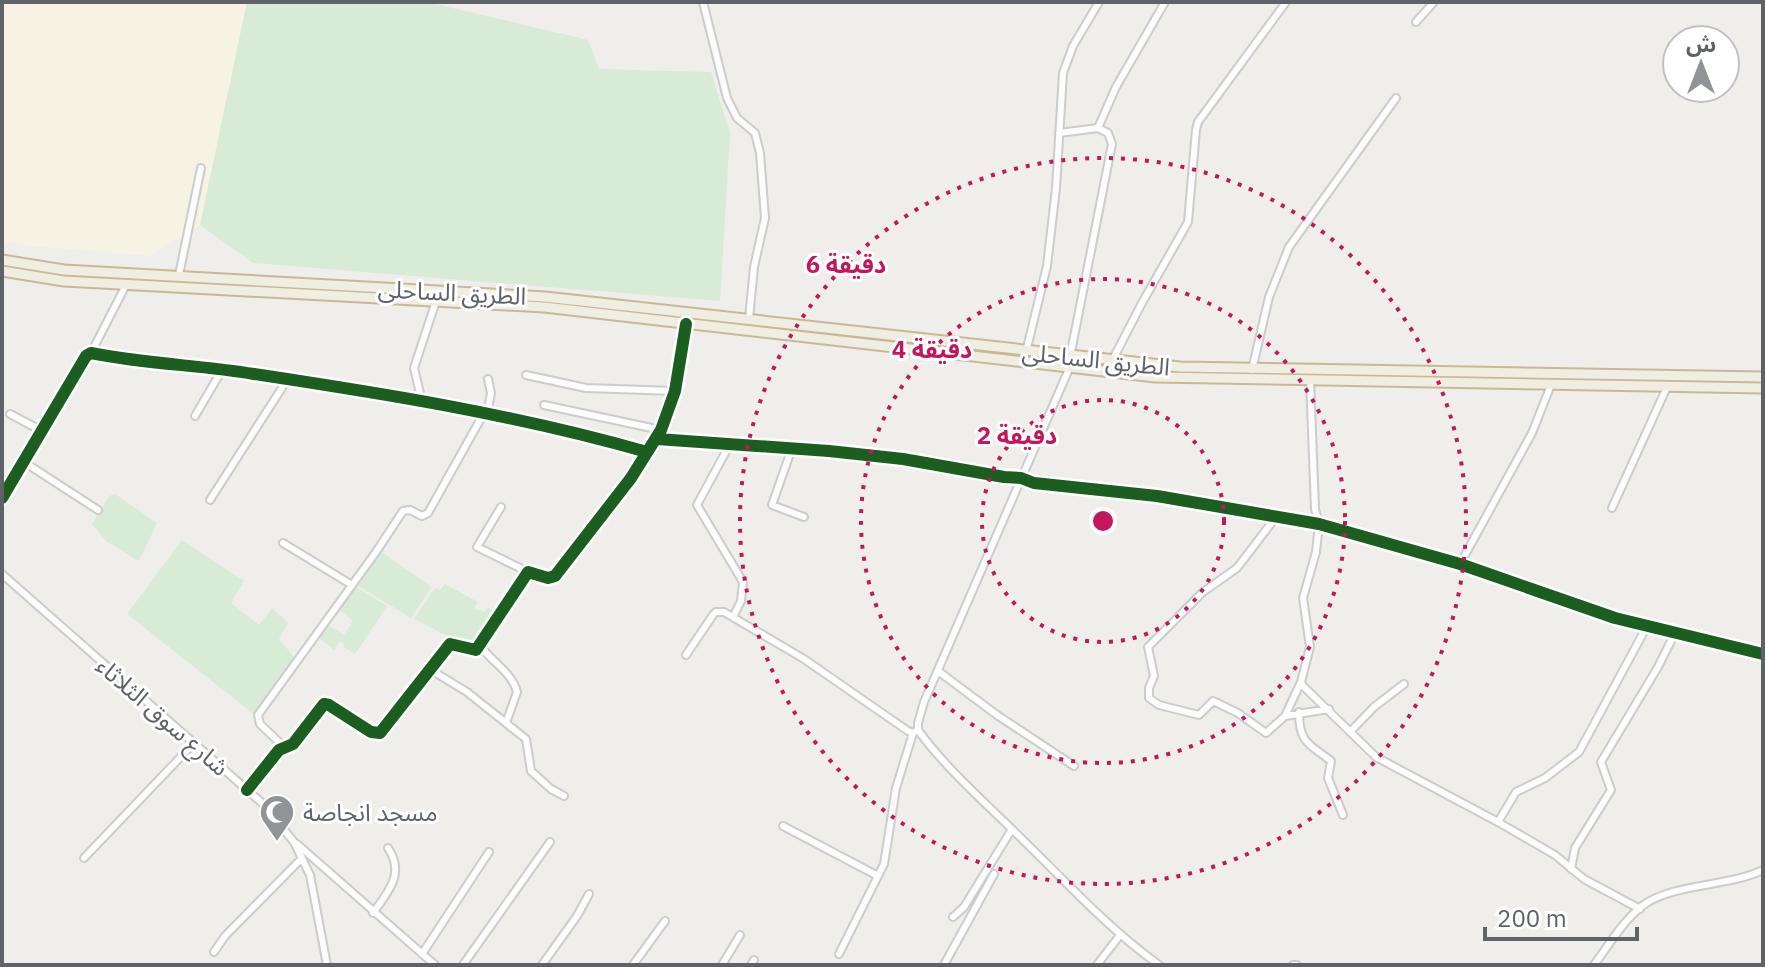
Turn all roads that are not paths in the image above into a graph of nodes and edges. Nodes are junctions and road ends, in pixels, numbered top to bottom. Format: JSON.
{"nodes":[{"id":1,"x":703,"y":2,"type":"edge"},
{"id":2,"x":1099,"y":2,"type":"edge"},
{"id":3,"x":1165,"y":2,"type":"edge"},
{"id":4,"x":1286,"y":2,"type":"edge"},
{"id":5,"x":1434,"y":2,"type":"edge"},
{"id":6,"x":1416,"y":22,"type":"dead end"},
{"id":7,"x":1396,"y":98,"type":"dead end"},
{"id":8,"x":1098,"y":128,"type":"junction"},
{"id":9,"x":1059,"y":133,"type":"junction"},
{"id":10,"x":201,"y":168,"type":"dead end"},
{"id":11,"x":2,"y":260,"type":"edge"},
{"id":12,"x":2,"y":271,"type":"edge"},
{"id":13,"x":179,"y":275,"type":"junction"},
{"id":14,"x":234,"y":279,"type":"junction"},
{"id":15,"x":126,"y":285,"type":"junction"},
{"id":16,"x":233,"y":290,"type":"junction"},
{"id":17,"x":436,"y":301,"type":"junction"},
{"id":18,"x":749,"y":319,"type":"junction"},
{"id":19,"x":686,"y":324,"type":"junction"},
{"id":20,"x":941,"y":342,"type":"junction"},
{"id":21,"x":1026,"y":352,"type":"junction"},
{"id":22,"x":91,"y":353,"type":"junction"},
{"id":23,"x":940,"y":354,"type":"junction"},
{"id":24,"x":1070,"y":357,"type":"junction"},
{"id":25,"x":1112,"y":361,"type":"junction"},
{"id":26,"x":1069,"y":369,"type":"junction"},
{"id":27,"x":222,"y":370,"type":"junction"},
{"id":28,"x":1252,"y":370,"type":"junction"},
{"id":29,"x":526,"y":375,"type":"dead end"},
{"id":30,"x":1763,"y":377,"type":"edge"},
{"id":31,"x":488,"y":379,"type":"dead end"},
{"id":32,"x":1310,"y":379,"type":"junction"},
{"id":33,"x":287,"y":380,"type":"junction"},
{"id":34,"x":1642,"y":382,"type":"junction"},
{"id":35,"x":1551,"y":385,"type":"junction"},
{"id":36,"x":1667,"y":387,"type":"junction"},
{"id":37,"x":1763,"y":388,"type":"edge"},
{"id":38,"x":675,"y":391,"type":"junction"},
{"id":39,"x":422,"y":402,"type":"junction"},
{"id":40,"x":544,"y":405,"type":"dead end"},
{"id":41,"x":486,"y":413,"type":"junction"},
{"id":42,"x":10,"y":414,"type":"dead end"},
{"id":43,"x":195,"y":416,"type":"dead end"},
{"id":44,"x":661,"y":430,"type":"junction"},
{"id":45,"x":42,"y":431,"type":"junction"},
{"id":46,"x":657,"y":439,"type":"junction"},
{"id":47,"x":731,"y":442,"type":"junction"},
{"id":48,"x":792,"y":448,"type":"junction"},
{"id":49,"x":647,"y":452,"type":"junction"},
{"id":50,"x":24,"y":462,"type":"junction"},
{"id":51,"x":1021,"y":478,"type":"junction"},
{"id":52,"x":2,"y":498,"type":"edge"},
{"id":53,"x":210,"y":500,"type":"dead end"},
{"id":54,"x":501,"y":507,"type":"dead end"},
{"id":55,"x":1612,"y":508,"type":"dead end"},
{"id":56,"x":98,"y":510,"type":"dead end"},
{"id":57,"x":804,"y":517,"type":"dead end"},
{"id":58,"x":1276,"y":517,"type":"junction"},
{"id":59,"x":1319,"y":524,"type":"junction"},
{"id":60,"x":283,"y":543,"type":"dead end"},
{"id":61,"x":1460,"y":564,"type":"junction"},
{"id":62,"x":528,"y":572,"type":"junction"},
{"id":63,"x":2,"y":574,"type":"edge"},
{"id":64,"x":352,"y":585,"type":"junction"},
{"id":65,"x":733,"y":617,"type":"junction"},
{"id":66,"x":1647,"y":626,"type":"junction"},
{"id":67,"x":1675,"y":633,"type":"junction"},
{"id":68,"x":480,"y":645,"type":"junction"},
{"id":69,"x":1763,"y":654,"type":"edge"},
{"id":70,"x":686,"y":655,"type":"dead end"},
{"id":71,"x":431,"y":670,"type":"junction"},
{"id":72,"x":938,"y":671,"type":"junction"},
{"id":73,"x":1301,"y":682,"type":"junction"},
{"id":74,"x":1404,"y":684,"type":"dead end"},
{"id":75,"x":1329,"y":709,"type":"junction"},
{"id":76,"x":1299,"y":712,"type":"junction"},
{"id":77,"x":1285,"y":716,"type":"junction"},
{"id":78,"x":506,"y":723,"type":"junction"},
{"id":79,"x":916,"y":732,"type":"junction"},
{"id":80,"x":1350,"y":732,"type":"junction"},
{"id":81,"x":195,"y":742,"type":"junction"},
{"id":82,"x":285,"y":748,"type":"junction"},
{"id":83,"x":1074,"y":766,"type":"dead end"},
{"id":84,"x":247,"y":790,"type":"junction"},
{"id":85,"x":564,"y":796,"type":"dead end"},
{"id":86,"x":1343,"y":815,"type":"dead end"},
{"id":87,"x":1498,"y":822,"type":"junction"},
{"id":88,"x":783,"y":826,"type":"dead end"},
{"id":89,"x":1012,"y":829,"type":"junction"},
{"id":90,"x":294,"y":842,"type":"junction"},
{"id":91,"x":550,"y":842,"type":"dead end"},
{"id":92,"x":388,"y":848,"type":"dead end"},
{"id":93,"x":489,"y":852,"type":"dead end"},
{"id":94,"x":84,"y":858,"type":"dead end"},
{"id":95,"x":302,"y":858,"type":"junction"},
{"id":96,"x":1571,"y":869,"type":"junction"},
{"id":97,"x":1763,"y":870,"type":"edge"},
{"id":98,"x":994,"y":874,"type":"dead end"},
{"id":99,"x":878,"y":876,"type":"junction"},
{"id":100,"x":589,"y":894,"type":"dead end"},
{"id":101,"x":1640,"y":909,"type":"junction"},
{"id":102,"x":373,"y":913,"type":"junction"},
{"id":103,"x":953,"y":917,"type":"dead end"},
{"id":104,"x":665,"y":921,"type":"dead end"},
{"id":105,"x":740,"y":935,"type":"dead end"},
{"id":106,"x":1120,"y":935,"type":"junction"},
{"id":107,"x":214,"y":952,"type":"dead end"},
{"id":108,"x":422,"y":954,"type":"junction"},
{"id":109,"x":839,"y":954,"type":"dead end"},
{"id":110,"x":327,"y":965,"type":"edge"},
{"id":111,"x":435,"y":965,"type":"edge"},
{"id":112,"x":463,"y":965,"type":"edge"},
{"id":113,"x":542,"y":965,"type":"edge"},
{"id":114,"x":633,"y":965,"type":"edge"},
{"id":115,"x":722,"y":965,"type":"edge"},
{"id":116,"x":944,"y":965,"type":"edge"},
{"id":117,"x":1097,"y":965,"type":"edge"},
{"id":118,"x":1159,"y":965,"type":"edge"},
{"id":119,"x":1594,"y":965,"type":"edge"}],
"edges":[{"from":1,"to":18,"type":"street"},
{"from":2,"to":9,"type":"street"},
{"from":3,"to":8,"type":"street"},
{"from":4,"to":25,"type":"street"},
{"from":5,"to":6,"type":"street"},
{"from":7,"to":28,"type":"street"},
{"from":8,"to":9,"type":"street"},
{"from":8,"to":24,"type":"street"},
{"from":9,"to":21,"type":"street"},
{"from":10,"to":13,"type":"street"},
{"from":11,"to":13,"type":"highway","name":"الطريق الساحلى"},
{"from":12,"to":15,"type":"highway","name":"الطريق الساحلى"},
{"from":13,"to":14,"type":"highway","name":"الطريق الساحلى"},
{"from":14,"to":16,"type":"highway"},
{"from":14,"to":18,"type":"highway","name":"الطريق الساحلى"},
{"from":15,"to":16,"type":"highway","name":"الطريق الساحلى"},
{"from":15,"to":22,"type":"street"},
{"from":16,"to":17,"type":"highway","name":"الطريق الساحلى"},
{"from":17,"to":19,"type":"highway","name":"الطريق الساحلى"},
{"from":17,"to":39,"type":"street"},
{"from":18,"to":20,"type":"highway","name":"الطريق الساحلى"},
{"from":19,"to":23,"type":"highway","name":"الطريق الساحلى"},
{"from":19,"to":38,"type":"street"},
{"from":20,"to":21,"type":"highway","name":"الطريق الساحلى"},
{"from":20,"to":23,"type":"highway"},
{"from":21,"to":24,"type":"highway","name":"الطريق الساحلى"},
{"from":22,"to":27,"type":"street"},
{"from":22,"to":45,"type":"street"},
{"from":23,"to":26,"type":"highway","name":"الطريق الساحلى"},
{"from":24,"to":25,"type":"highway","name":"الطريق الساحلى"},
{"from":25,"to":28,"type":"highway","name":"الطريق الساحلى"},
{"from":26,"to":32,"type":"highway","name":"الطريق الساحلى"},
{"from":26,"to":51,"type":"street"},
{"from":27,"to":33,"type":"street"},
{"from":27,"to":43,"type":"street"},
{"from":28,"to":34,"type":"highway","name":"الطريق الساحلى"},
{"from":29,"to":38,"type":"street"},
{"from":30,"to":34,"type":"highway","name":"الطريق الساحلى"},
{"from":31,"to":41,"type":"street"},
{"from":32,"to":35,"type":"highway","name":"الطريق الساحلى"},
{"from":32,"to":59,"type":"street"},
{"from":33,"to":39,"type":"street"},
{"from":33,"to":53,"type":"street"},
{"from":34,"to":35,"type":"highway","name":"الطريق الساحلى"},
{"from":34,"to":36,"type":"highway","name":"الطريق الساحلى"},
{"from":35,"to":61,"type":"street"},
{"from":36,"to":37,"type":"highway","name":"الطريق الساحلى"},
{"from":36,"to":55,"type":"street"},
{"from":38,"to":44,"type":"street"},
{"from":39,"to":41,"type":"street"},
{"from":40,"to":44,"type":"street"},
{"from":41,"to":49,"type":"street"},
{"from":41,"to":64,"type":"street"},
{"from":42,"to":45,"type":"street"},
{"from":44,"to":46,"type":"street"},
{"from":45,"to":50,"type":"street"},
{"from":46,"to":47,"type":"street"},
{"from":46,"to":49,"type":"street"},
{"from":47,"to":48,"type":"street"},
{"from":47,"to":65,"type":"street"},
{"from":48,"to":51,"type":"street"},
{"from":48,"to":57,"type":"street"},
{"from":49,"to":62,"type":"street"},
{"from":50,"to":52,"type":"street"},
{"from":50,"to":56,"type":"street"},
{"from":51,"to":58,"type":"street"},
{"from":51,"to":72,"type":"street"},
{"from":54,"to":62,"type":"street"},
{"from":58,"to":59,"type":"street"},
{"from":58,"to":77,"type":"street"},
{"from":59,"to":61,"type":"street"},
{"from":59,"to":73,"type":"street"},
{"from":60,"to":64,"type":"street"},
{"from":61,"to":66,"type":"street"},
{"from":62,"to":68,"type":"street"},
{"from":63,"to":81,"type":"street","name":"شارع سوق الثلاثاء"},
{"from":64,"to":82,"type":"street"},
{"from":65,"to":70,"type":"street"},
{"from":65,"to":79,"type":"street"},
{"from":66,"to":67,"type":"street"},
{"from":66,"to":87,"type":"street"},
{"from":67,"to":69,"type":"street"},
{"from":67,"to":96,"type":"street"},
{"from":68,"to":71,"type":"street"},
{"from":68,"to":78,"type":"street"},
{"from":71,"to":78,"type":"street"},
{"from":71,"to":82,"type":"street"},
{"from":72,"to":79,"type":"street"},
{"from":72,"to":83,"type":"street"},
{"from":73,"to":75,"type":"street"},
{"from":73,"to":77,"type":"street"},
{"from":74,"to":80,"type":"street"},
{"from":75,"to":76,"type":"street"},
{"from":75,"to":80,"type":"street"},
{"from":76,"to":77,"type":"street"},
{"from":76,"to":86,"type":"street"},
{"from":78,"to":85,"type":"street"},
{"from":79,"to":89,"type":"street"},
{"from":79,"to":99,"type":"street"},
{"from":80,"to":87,"type":"street"},
{"from":81,"to":84,"type":"street","name":"شارع سوق الثلاثاء"},
{"from":81,"to":94,"type":"street"},
{"from":82,"to":84,"type":"street"},
{"from":84,"to":90,"type":"street","name":"شارع سوق الثلاثاء"},
{"from":87,"to":96,"type":"street"},
{"from":88,"to":99,"type":"street"},
{"from":89,"to":103,"type":"street"},
{"from":89,"to":106,"type":"street"},
{"from":90,"to":95,"type":"street","name":"شارع سوق الثلاثاء"},
{"from":90,"to":102,"type":"street"},
{"from":91,"to":112,"type":"street"},
{"from":92,"to":102,"type":"street"},
{"from":93,"to":108,"type":"street"},
{"from":95,"to":107,"type":"street"},
{"from":95,"to":110,"type":"street","name":"شارع سوق الثلاثاء"},
{"from":96,"to":101,"type":"street"},
{"from":97,"to":101,"type":"street"},
{"from":98,"to":116,"type":"street"},
{"from":99,"to":109,"type":"street"},
{"from":100,"to":113,"type":"street"},
{"from":101,"to":119,"type":"street"},
{"from":102,"to":108,"type":"street"},
{"from":104,"to":114,"type":"street"},
{"from":105,"to":115,"type":"street"},
{"from":106,"to":117,"type":"street"},
{"from":106,"to":118,"type":"street"},
{"from":108,"to":111,"type":"street"}]}
